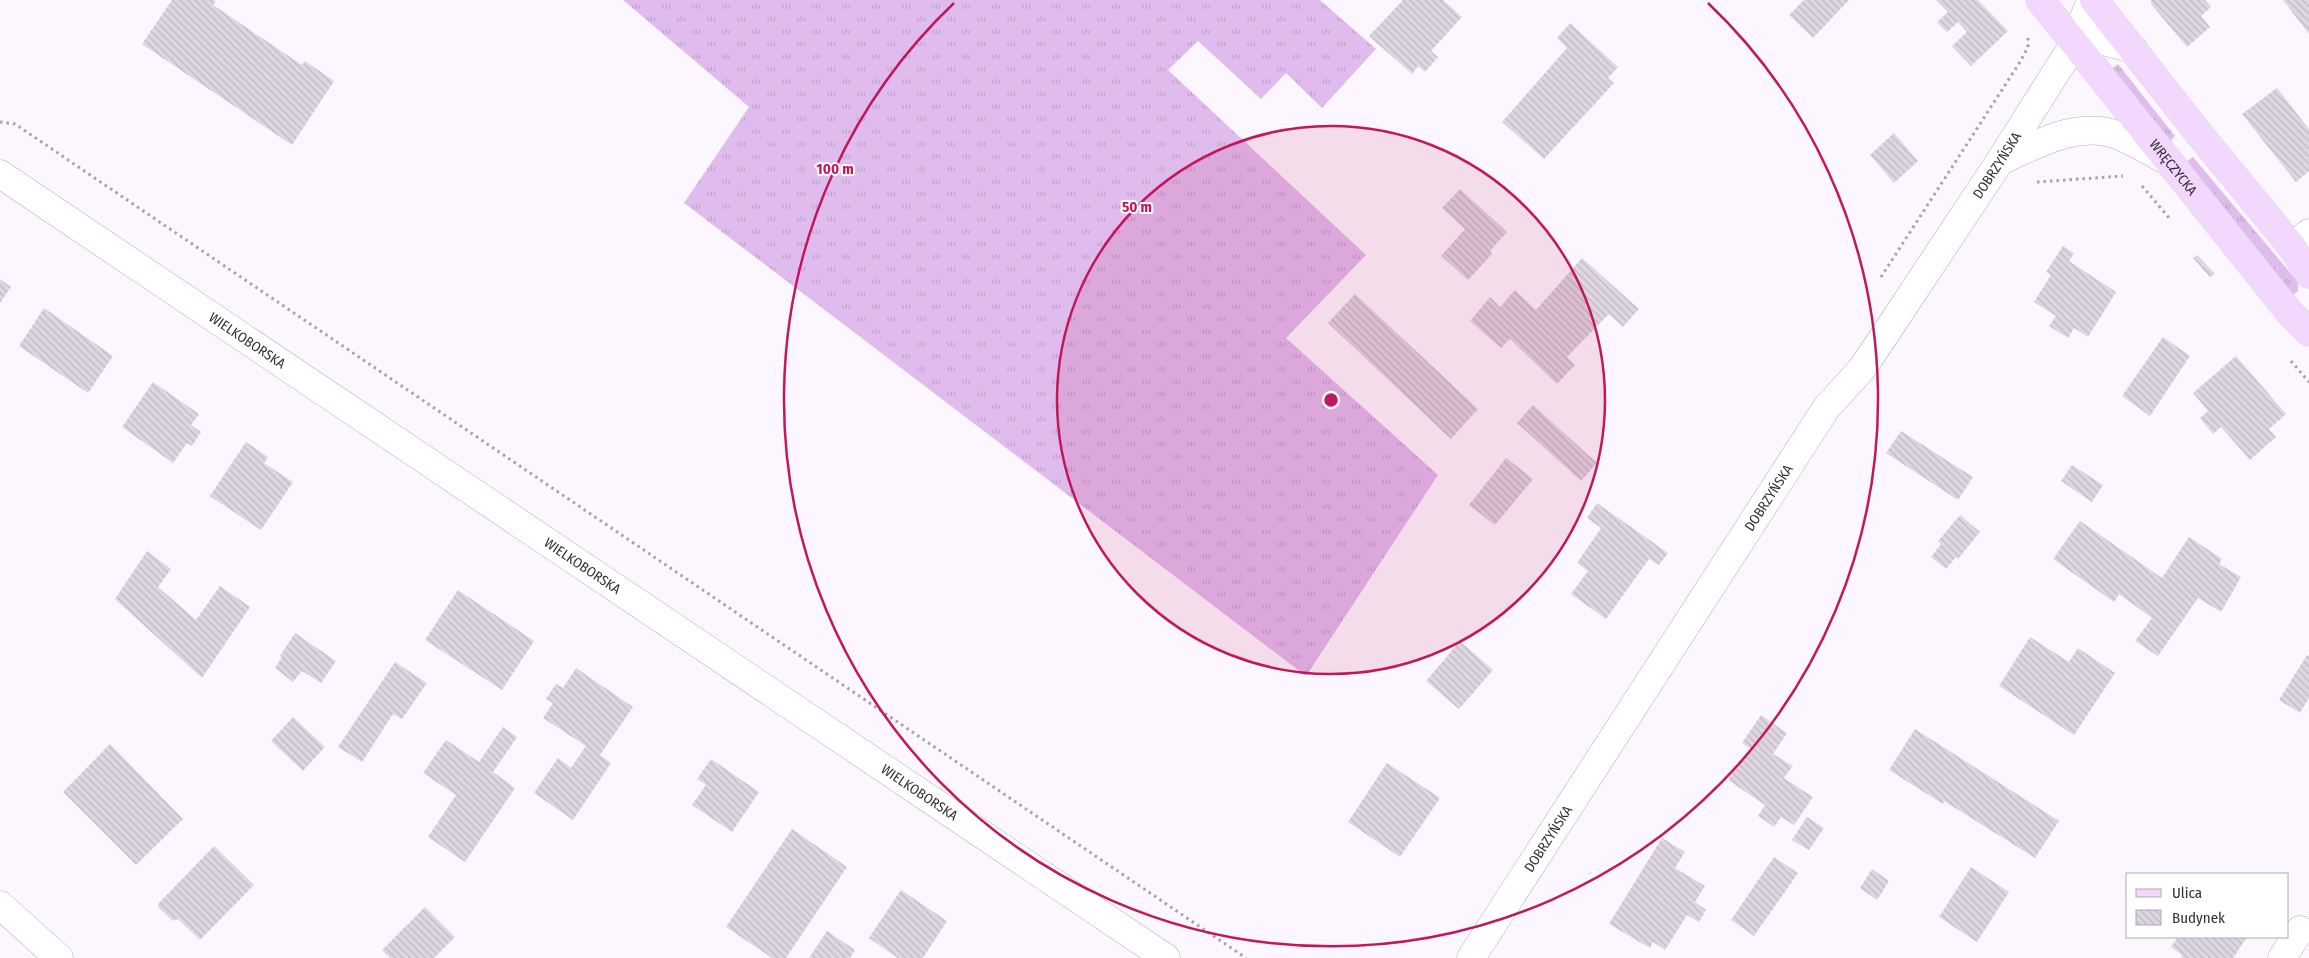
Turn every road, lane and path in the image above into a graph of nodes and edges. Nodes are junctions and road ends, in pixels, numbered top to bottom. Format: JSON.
{"nodes":[{"id":1,"x":2040,"y":0,"type":"edge"},
{"id":2,"x":2092,"y":0,"type":"edge"},
{"id":3,"x":2029,"y":33,"type":"dead end"},
{"id":4,"x":2074,"y":44,"type":"junction"},
{"id":5,"x":2133,"y":49,"type":"junction"},
{"id":6,"x":0,"y":122,"type":"edge"},
{"id":7,"x":1971,"y":137,"type":"dead end"},
{"id":8,"x":2000,"y":161,"type":"junction"},
{"id":9,"x":2168,"y":162,"type":"junction"},
{"id":10,"x":0,"y":174,"type":"edge"},
{"id":11,"x":2301,"y":240,"type":"edge"},
{"id":12,"x":2309,"y":274,"type":"edge"},
{"id":13,"x":2309,"y":332,"type":"edge"},
{"id":14,"x":0,"y":904,"type":"edge"},
{"id":15,"x":2300,"y":930,"type":"dead end"},
{"id":16,"x":59,"y":958,"type":"edge"},
{"id":17,"x":1166,"y":958,"type":"edge"},
{"id":18,"x":1246,"y":958,"type":"edge"},
{"id":19,"x":1471,"y":958,"type":"edge"},
{"id":20,"x":2282,"y":958,"type":"edge"}],
"edges":[{"from":1,"to":4,"type":"main road","name":"WRĘCZYCKA"},
{"from":2,"to":4,"type":"street","name":"DOBRZYŃSKA"},
{"from":2,"to":5,"type":"main road"},
{"from":3,"to":7,"type":"path"},
{"from":4,"to":5,"type":"street"},
{"from":4,"to":8,"type":"street","name":"DOBRZYŃSKA"},
{"from":4,"to":9,"type":"main road","name":"WRĘCZYCKA"},
{"from":5,"to":11,"type":"main road"},
{"from":6,"to":18,"type":"path"},
{"from":8,"to":9,"type":"street"},
{"from":8,"to":19,"type":"street","name":"DOBRZYŃSKA"},
{"from":9,"to":13,"type":"main road","name":"WRĘCZYCKA"},
{"from":10,"to":17,"type":"street","name":"WIELKOBORSKA"},
{"from":11,"to":12,"type":"main road"},
{"from":14,"to":16,"type":"street"},
{"from":15,"to":20,"type":"street"}]}
